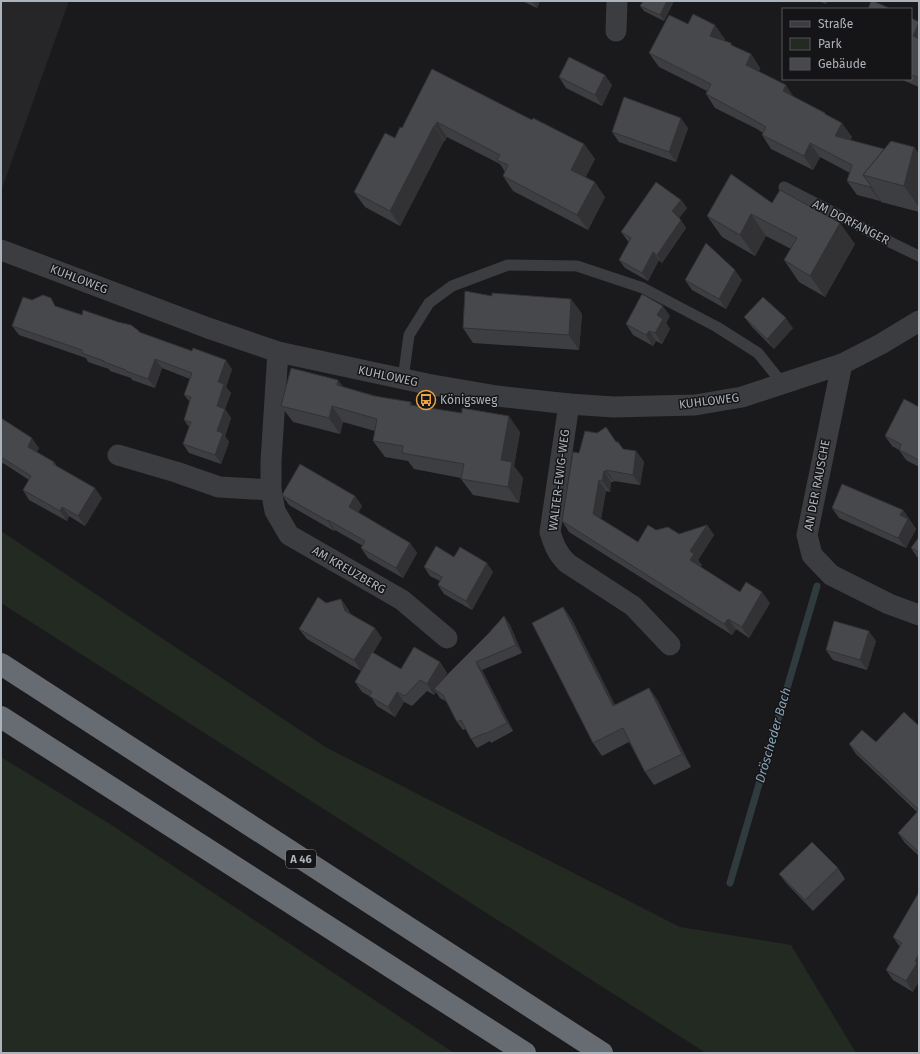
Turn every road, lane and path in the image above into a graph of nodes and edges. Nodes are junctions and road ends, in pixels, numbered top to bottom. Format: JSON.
{"nodes":[{"id":1,"x":617,"y":1,"type":"edge"},
{"id":2,"x":616,"y":32,"type":"dead end"},
{"id":3,"x":784,"y":187,"type":"dead end"},
{"id":4,"x":1,"y":250,"type":"edge"},
{"id":5,"x":919,"y":256,"type":"edge"},
{"id":6,"x":919,"y":320,"type":"edge"},
{"id":7,"x":278,"y":352,"type":"junction"},
{"id":8,"x":842,"y":364,"type":"junction"},
{"id":9,"x":403,"y":379,"type":"junction"},
{"id":10,"x":782,"y":383,"type":"junction"},
{"id":11,"x":569,"y":404,"type":"junction"},
{"id":12,"x":118,"y":455,"type":"dead end"},
{"id":13,"x":270,"y":490,"type":"junction"},
{"id":14,"x":919,"y":615,"type":"edge"},
{"id":15,"x":447,"y":638,"type":"dead end"},
{"id":16,"x":670,"y":645,"type":"dead end"},
{"id":17,"x":1,"y":664,"type":"edge"},
{"id":18,"x":1,"y":717,"type":"edge"},
{"id":19,"x":525,"y":1053,"type":"edge"},
{"id":20,"x":602,"y":1053,"type":"edge"}],
"edges":[{"from":1,"to":2,"type":"street"},
{"from":3,"to":5,"type":"lane","name":"AM DORFANGER"},
{"from":4,"to":7,"type":"street","name":"KUHLOWEG"},
{"from":6,"to":8,"type":"street","name":"KUHLOWEG"},
{"from":7,"to":9,"type":"street","name":"KUHLOWEG"},
{"from":7,"to":13,"type":"street","name":"AM KREUZBERG"},
{"from":8,"to":10,"type":"street","name":"KUHLOWEG"},
{"from":8,"to":14,"type":"street","name":"AN DER RAUSCHE"},
{"from":9,"to":10,"type":"lane"},
{"from":9,"to":11,"type":"street","name":"KUHLOWEG"},
{"from":10,"to":11,"type":"street","name":"KUHLOWEG"},
{"from":11,"to":16,"type":"street","name":"WALTER-EWIG-WEG"},
{"from":12,"to":13,"type":"street"},
{"from":13,"to":15,"type":"street","name":"AM KREUZBERG"},
{"from":17,"to":20,"type":"highway","number":"A 46"},
{"from":18,"to":19,"type":"highway"}]}
